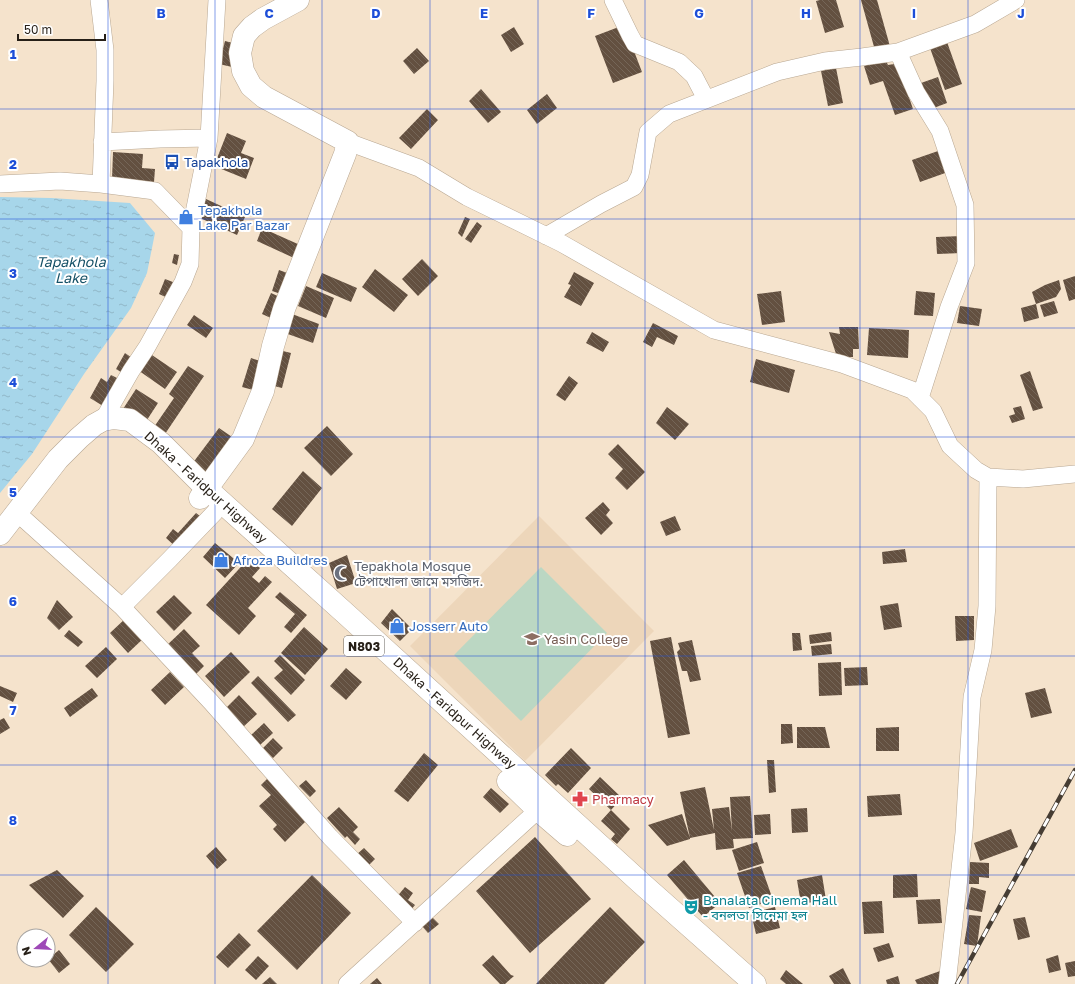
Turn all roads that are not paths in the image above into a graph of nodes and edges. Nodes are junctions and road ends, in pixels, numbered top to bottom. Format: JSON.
{"nodes":[{"id":1,"x":99,"y":0,"type":"edge"},
{"id":2,"x":217,"y":0,"type":"edge"},
{"id":3,"x":298,"y":0,"type":"edge"},
{"id":4,"x":613,"y":0,"type":"edge"},
{"id":5,"x":1016,"y":0,"type":"edge"},
{"id":6,"x":898,"y":52,"type":"junction"},
{"id":7,"x":706,"y":99,"type":"junction"},
{"id":8,"x":209,"y":138,"type":"junction"},
{"id":9,"x":102,"y":142,"type":"junction"},
{"id":10,"x":348,"y":142,"type":"junction"},
{"id":11,"x":0,"y":184,"type":"edge"},
{"id":12,"x":101,"y":184,"type":"junction"},
{"id":13,"x":191,"y":228,"type":"junction"},
{"id":14,"x":546,"y":236,"type":"junction"},
{"id":15,"x":920,"y":398,"type":"junction"},
{"id":16,"x":103,"y":420,"type":"junction"},
{"id":17,"x":1075,"y":474,"type":"edge"},
{"id":18,"x":988,"y":477,"type":"junction"},
{"id":19,"x":208,"y":500,"type":"junction"},
{"id":20,"x":24,"y":519,"type":"junction"},
{"id":21,"x":0,"y":534,"type":"edge"},
{"id":22,"x":0,"y":550,"type":"edge"},
{"id":23,"x":122,"y":607,"type":"junction"},
{"id":24,"x":543,"y":804,"type":"junction"},
{"id":25,"x":638,"y":888,"type":"junction"},
{"id":26,"x":415,"y":923,"type":"junction"},
{"id":27,"x":347,"y":984,"type":"edge"},
{"id":28,"x":735,"y":984,"type":"edge"},
{"id":29,"x":755,"y":984,"type":"edge"},
{"id":30,"x":947,"y":984,"type":"edge"}],
"edges":[{"from":1,"to":9,"type":"street"},
{"from":2,"to":8,"type":"street"},
{"from":3,"to":10,"type":"main road"},
{"from":4,"to":7,"type":"street"},
{"from":5,"to":6,"type":"street"},
{"from":6,"to":7,"type":"street"},
{"from":6,"to":15,"type":"street"},
{"from":7,"to":14,"type":"street"},
{"from":8,"to":9,"type":"street"},
{"from":8,"to":13,"type":"street"},
{"from":9,"to":12,"type":"street"},
{"from":10,"to":14,"type":"street"},
{"from":10,"to":19,"type":"main road"},
{"from":11,"to":12,"type":"street"},
{"from":12,"to":13,"type":"street"},
{"from":13,"to":16,"type":"street"},
{"from":14,"to":15,"type":"street"},
{"from":15,"to":18,"type":"street"},
{"from":16,"to":19,"type":"main road","name":"Dhaka - Faridpur Highway","number":"N803"},
{"from":16,"to":21,"type":"main road"},
{"from":17,"to":18,"type":"street"},
{"from":18,"to":30,"type":"street"},
{"from":19,"to":20,"type":"main road","name":"Dhaka - Faridpur Highway","number":"N803"},
{"from":19,"to":23,"type":"street"},
{"from":19,"to":24,"type":"main road","name":"Dhaka - Faridpur Highway","number":"N803"},
{"from":20,"to":22,"type":"main road","name":"Dhaka - Faridpur Highway","number":"N803"},
{"from":20,"to":23,"type":"street"},
{"from":23,"to":26,"type":"street"},
{"from":24,"to":25,"type":"main road","name":"Dhaka - Faridpur Highway","number":"N803"},
{"from":24,"to":26,"type":"street"},
{"from":25,"to":28,"type":"main road","name":"Dhaka - Faridpur Highway","number":"N803"},
{"from":25,"to":29,"type":"main road","name":"Dhaka - Faridpur Highway","number":"N803"},
{"from":26,"to":27,"type":"street"}]}
